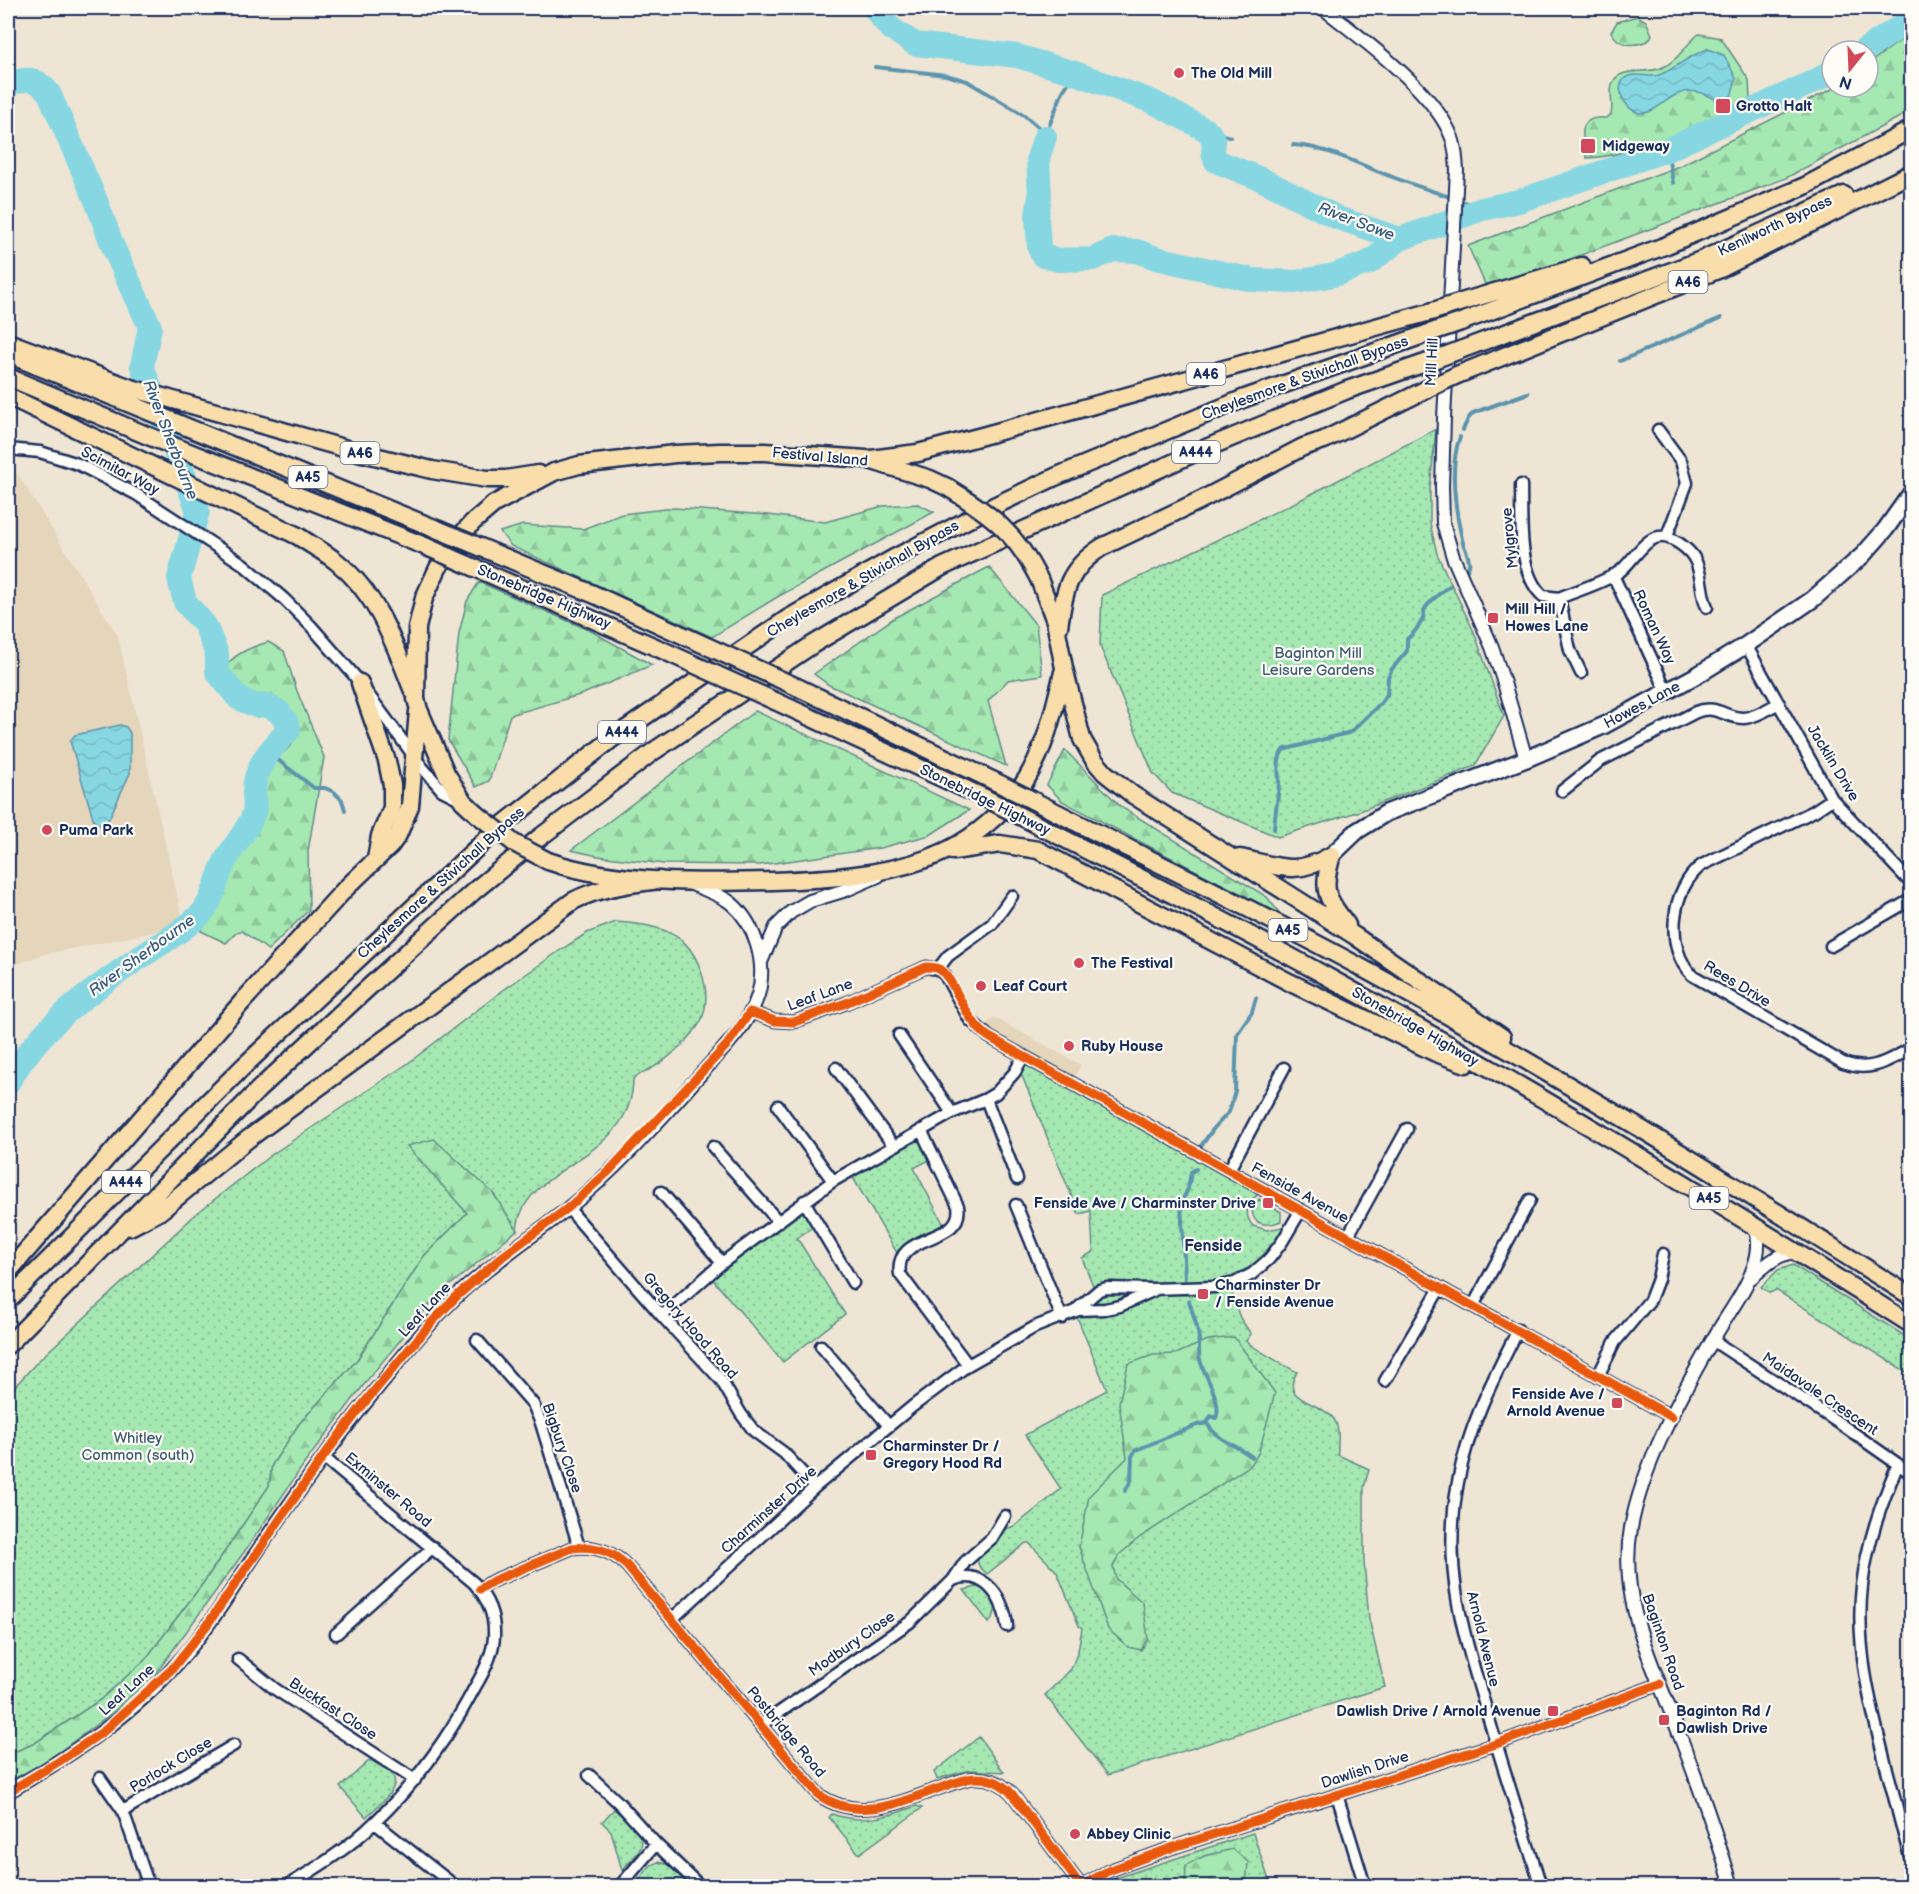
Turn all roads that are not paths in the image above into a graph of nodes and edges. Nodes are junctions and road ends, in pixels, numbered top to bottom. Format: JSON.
{"nodes":[{"id":1,"x":1323,"y":8,"type":"edge"},
{"id":2,"x":1911,"y":129,"type":"edge"},
{"id":3,"x":1911,"y":160,"type":"edge"},
{"id":4,"x":1911,"y":172,"type":"edge"},
{"id":5,"x":1666,"y":245,"type":"junction"},
{"id":6,"x":1569,"y":310,"type":"joint"},
{"id":7,"x":8,"y":342,"type":"edge"},
{"id":8,"x":8,"y":354,"type":"edge"},
{"id":9,"x":1458,"y":363,"type":"junction"},
{"id":10,"x":8,"y":377,"type":"edge"},
{"id":11,"x":8,"y":396,"type":"edge"},
{"id":12,"x":1658,"y":430,"type":"dead end"},
{"id":13,"x":8,"y":449,"type":"edge"},
{"id":14,"x":866,"y":459,"type":"junction"},
{"id":15,"x":554,"y":472,"type":"junction"},
{"id":16,"x":1521,"y":485,"type":"dead end"},
{"id":17,"x":1911,"y":492,"type":"edge"},
{"id":18,"x":1667,"y":536,"type":"junction"},
{"id":19,"x":1613,"y":575,"type":"junction"},
{"id":20,"x":1559,"y":598,"type":"junction"},
{"id":21,"x":1707,"y":607,"type":"dead end"},
{"id":22,"x":1058,"y":637,"type":"junction"},
{"id":23,"x":1746,"y":645,"type":"junction"},
{"id":24,"x":1064,"y":668,"type":"junction"},
{"id":25,"x":1581,"y":673,"type":"dead end"},
{"id":26,"x":360,"y":683,"type":"junction"},
{"id":27,"x":1667,"y":692,"type":"junction"},
{"id":28,"x":1779,"y":703,"type":"junction"},
{"id":29,"x":417,"y":705,"type":"junction"},
{"id":30,"x":413,"y":757,"type":"junction"},
{"id":31,"x":1526,"y":759,"type":"junction"},
{"id":32,"x":1562,"y":791,"type":"dead end"},
{"id":33,"x":1833,"y":799,"type":"junction"},
{"id":34,"x":463,"y":801,"type":"junction"},
{"id":35,"x":944,"y":852,"type":"junction"},
{"id":36,"x":1224,"y":854,"type":"junction"},
{"id":37,"x":1332,"y":855,"type":"junction"},
{"id":38,"x":376,"y":859,"type":"junction"},
{"id":39,"x":894,"y":869,"type":"junction"},
{"id":40,"x":660,"y":880,"type":"junction"},
{"id":41,"x":685,"y":881,"type":"junction"},
{"id":42,"x":1911,"y":884,"type":"edge"},
{"id":43,"x":1012,"y":896,"type":"dead end"},
{"id":44,"x":1911,"y":899,"type":"edge"},
{"id":45,"x":1355,"y":936,"type":"junction"},
{"id":46,"x":1831,"y":946,"type":"dead end"},
{"id":47,"x":761,"y":962,"type":"junction"},
{"id":48,"x":938,"y":969,"type":"junction"},
{"id":49,"x":750,"y":1012,"type":"junction"},
{"id":50,"x":899,"y":1035,"type":"dead end"},
{"id":51,"x":1911,"y":1048,"type":"edge"},
{"id":52,"x":1023,"y":1058,"type":"junction"},
{"id":53,"x":836,"y":1068,"type":"dead end"},
{"id":54,"x":1284,"y":1068,"type":"dead end"},
{"id":55,"x":1540,"y":1068,"type":"junction"},
{"id":56,"x":1503,"y":1078,"type":"junction"},
{"id":57,"x":986,"y":1099,"type":"junction"},
{"id":58,"x":778,"y":1106,"type":"dead end"},
{"id":59,"x":952,"y":1113,"type":"junction"},
{"id":60,"x":1407,"y":1129,"type":"dead end"},
{"id":61,"x":921,"y":1130,"type":"junction"},
{"id":62,"x":893,"y":1145,"type":"junction"},
{"id":63,"x":713,"y":1147,"type":"dead end"},
{"id":64,"x":1229,"y":1170,"type":"junction"},
{"id":65,"x":1017,"y":1179,"type":"dead end"},
{"id":66,"x":832,"y":1181,"type":"junction"},
{"id":67,"x":661,"y":1192,"type":"dead end"},
{"id":68,"x":1530,"y":1200,"type":"dead end"},
{"id":69,"x":804,"y":1201,"type":"junction"},
{"id":70,"x":1016,"y":1205,"type":"dead end"},
{"id":71,"x":568,"y":1208,"type":"junction"},
{"id":72,"x":1301,"y":1210,"type":"junction"},
{"id":73,"x":778,"y":1221,"type":"junction"},
{"id":74,"x":1755,"y":1226,"type":"junction"},
{"id":75,"x":114,"y":1236,"type":"junction"},
{"id":76,"x":1348,"y":1236,"type":"junction"},
{"id":77,"x":1799,"y":1253,"type":"junction"},
{"id":78,"x":1663,"y":1254,"type":"dead end"},
{"id":79,"x":722,"y":1263,"type":"junction"},
{"id":80,"x":8,"y":1272,"type":"edge"},
{"id":81,"x":1748,"y":1281,"type":"junction"},
{"id":82,"x":853,"y":1283,"type":"dead end"},
{"id":83,"x":1440,"y":1288,"type":"junction"},
{"id":84,"x":1158,"y":1289,"type":"junction"},
{"id":85,"x":1911,"y":1297,"type":"edge"},
{"id":86,"x":8,"y":1300,"type":"edge"},
{"id":87,"x":1473,"y":1306,"type":"junction"},
{"id":88,"x":1072,"y":1312,"type":"junction"},
{"id":89,"x":662,"y":1316,"type":"junction"},
{"id":90,"x":1062,"y":1318,"type":"junction"},
{"id":91,"x":1911,"y":1325,"type":"edge"},
{"id":92,"x":1518,"y":1330,"type":"junction"},
{"id":93,"x":477,"y":1340,"type":"dead end"},
{"id":94,"x":1712,"y":1340,"type":"junction"},
{"id":95,"x":8,"y":1345,"type":"edge"},
{"id":96,"x":821,"y":1346,"type":"dead end"},
{"id":97,"x":968,"y":1365,"type":"junction"},
{"id":98,"x":1598,"y":1376,"type":"junction"},
{"id":99,"x":1385,"y":1381,"type":"dead end"},
{"id":100,"x":1672,"y":1417,"type":"junction"},
{"id":101,"x":889,"y":1426,"type":"junction"},
{"id":102,"x":323,"y":1457,"type":"junction"},
{"id":103,"x":1898,"y":1464,"type":"junction"},
{"id":104,"x":1911,"y":1474,"type":"edge"},
{"id":105,"x":815,"y":1487,"type":"junction"},
{"id":106,"x":1005,"y":1516,"type":"dead end"},
{"id":107,"x":433,"y":1547,"type":"junction"},
{"id":108,"x":579,"y":1547,"type":"junction"},
{"id":109,"x":953,"y":1580,"type":"junction"},
{"id":110,"x":480,"y":1589,"type":"junction"},
{"id":111,"x":672,"y":1619,"type":"junction"},
{"id":112,"x":1006,"y":1626,"type":"dead end"},
{"id":113,"x":336,"y":1634,"type":"dead end"},
{"id":114,"x":238,"y":1659,"type":"dead end"},
{"id":115,"x":1660,"y":1684,"type":"junction"},
{"id":116,"x":761,"y":1725,"type":"junction"},
{"id":117,"x":1496,"y":1744,"type":"junction"},
{"id":118,"x":234,"y":1745,"type":"dead end"},
{"id":119,"x":589,"y":1775,"type":"dead end"},
{"id":120,"x":100,"y":1778,"type":"dead end"},
{"id":121,"x":415,"y":1780,"type":"junction"},
{"id":122,"x":8,"y":1792,"type":"edge"},
{"id":123,"x":1337,"y":1795,"type":"junction"},
{"id":124,"x":123,"y":1811,"type":"junction"},
{"id":125,"x":375,"y":1823,"type":"junction"},
{"id":126,"x":657,"y":1844,"type":"junction"},
{"id":127,"x":1911,"y":1863,"type":"edge"},
{"id":128,"x":149,"y":1887,"type":"edge"},
{"id":129,"x":287,"y":1887,"type":"edge"},
{"id":130,"x":455,"y":1887,"type":"edge"},
{"id":131,"x":620,"y":1887,"type":"edge"},
{"id":132,"x":700,"y":1887,"type":"edge"},
{"id":133,"x":1081,"y":1887,"type":"edge"},
{"id":134,"x":1365,"y":1887,"type":"edge"},
{"id":135,"x":1541,"y":1887,"type":"edge"},
{"id":136,"x":1732,"y":1887,"type":"edge"}],
"edges":[{"from":1,"to":31,"type":"street","name":"Mill Hill"},
{"from":2,"to":5,"type":"highway","name":"Kenilworth Bypass","number":"A46"},
{"from":3,"to":6,"type":"highway","name":"Kenilworth Bypass","number":"A46"},
{"from":4,"to":9,"type":"highway","number":"A46"},
{"from":5,"to":14,"type":"highway","number":"A46","bridge":true},
{"from":5,"to":86,"type":"highway","name":"Cheylesmore & Stivichall Bypass","number":"A444","bridge":true},
{"from":6,"to":9,"type":"highway","name":"Cheylesmore & Stivichall Bypass","number":"A444"},
{"from":7,"to":15,"type":"highway","number":"A46"},
{"from":8,"to":55,"type":"highway","name":"Stonebridge Highway","number":"A45","bridge":true},
{"from":9,"to":22,"type":"highway","number":"A46"},
{"from":9,"to":75,"type":"highway","name":"Cheylesmore & Stivichall Bypass","number":"A444","bridge":true},
{"from":10,"to":56,"type":"highway","name":"Stonebridge Highway","number":"A45","bridge":true},
{"from":11,"to":29,"type":"highway"},
{"from":12,"to":18,"type":"street"},
{"from":13,"to":26,"type":"street","name":"Scimitar Way"},
{"from":14,"to":15,"type":"highway","name":"Festival Island"},
{"from":14,"to":22,"type":"highway","name":"Festival Island","bridge":true},
{"from":15,"to":29,"type":"highway","name":"Festival Island"},
{"from":16,"to":20,"type":"street","name":"Mylgrove"},
{"from":17,"to":23,"type":"main road","name":"Howes Lane"},
{"from":18,"to":19,"type":"street"},
{"from":18,"to":21,"type":"street"},
{"from":19,"to":20,"type":"street"},
{"from":19,"to":27,"type":"street","name":"Roman Way"},
{"from":20,"to":25,"type":"street"},
{"from":22,"to":24,"type":"highway","name":"Festival Island"},
{"from":23,"to":27,"type":"main road","name":"Howes Lane"},
{"from":23,"to":28,"type":"street","name":"Jacklin Drive"},
{"from":24,"to":35,"type":"highway","name":"Festival Island"},
{"from":24,"to":36,"type":"highway","number":"A45"},
{"from":26,"to":30,"type":"street","name":"Scimitar Way"},
{"from":26,"to":38,"type":"highway"},
{"from":27,"to":31,"type":"main road","name":"Howes Lane"},
{"from":28,"to":32,"type":"street"},
{"from":28,"to":33,"type":"street","name":"Jacklin Drive"},
{"from":29,"to":30,"type":"highway"},
{"from":29,"to":34,"type":"highway","name":"Festival Island"},
{"from":30,"to":34,"type":"street","name":"Scimitar Way"},
{"from":30,"to":38,"type":"highway"},
{"from":31,"to":37,"type":"main road","name":"Howes Lane"},
{"from":33,"to":42,"type":"street","name":"Jacklin Drive"},
{"from":33,"to":51,"type":"street","name":"Rees Drive"},
{"from":34,"to":40,"type":"highway","name":"Festival Island","bridge":true},
{"from":35,"to":39,"type":"highway","name":"Festival Island"},
{"from":35,"to":56,"type":"highway"},
{"from":36,"to":37,"type":"highway"},
{"from":36,"to":45,"type":"highway","number":"A45"},
{"from":37,"to":45,"type":"highway"},
{"from":38,"to":80,"type":"highway"},
{"from":39,"to":41,"type":"highway","name":"Festival Island"},
{"from":39,"to":47,"type":"street","name":"Leaf Lane"},
{"from":40,"to":41,"type":"highway","name":"Festival Island"},
{"from":40,"to":75,"type":"highway"},
{"from":41,"to":47,"type":"street","name":"Leaf Lane"},
{"from":43,"to":48,"type":"street"},
{"from":44,"to":46,"type":"street"},
{"from":45,"to":55,"type":"highway","number":"A45"},
{"from":47,"to":49,"type":"street","name":"Leaf Lane"},
{"from":48,"to":49,"type":"street","name":"Leaf Lane"},
{"from":48,"to":52,"type":"street","name":"Fenside Avenue"},
{"from":49,"to":71,"type":"street","name":"Leaf Lane"},
{"from":50,"to":59,"type":"street"},
{"from":52,"to":57,"type":"street"},
{"from":52,"to":64,"type":"street","name":"Fenside Avenue"},
{"from":53,"to":62,"type":"street"},
{"from":54,"to":64,"type":"street","name":"Fenside Avenue"},
{"from":55,"to":85,"type":"highway","name":"Stonebridge Highway","number":"A45"},
{"from":56,"to":74,"type":"highway","name":"Stonebridge Highway","number":"A45"},
{"from":57,"to":59,"type":"street"},
{"from":57,"to":65,"type":"street"},
{"from":58,"to":66,"type":"street"},
{"from":59,"to":61,"type":"street"},
{"from":60,"to":76,"type":"street","name":"Fenside Avenue"},
{"from":61,"to":62,"type":"street"},
{"from":61,"to":97,"type":"street"},
{"from":62,"to":66,"type":"street"},
{"from":63,"to":73,"type":"street"},
{"from":64,"to":72,"type":"street","name":"Fenside Avenue"},
{"from":66,"to":69,"type":"street"},
{"from":67,"to":79,"type":"street"},
{"from":68,"to":87,"type":"street"},
{"from":69,"to":73,"type":"street"},
{"from":69,"to":82,"type":"street"},
{"from":70,"to":90,"type":"street"},
{"from":71,"to":89,"type":"street","name":"Gregory Hood Road"},
{"from":71,"to":102,"type":"street","name":"Leaf Lane"},
{"from":72,"to":76,"type":"street","name":"Fenside Avenue"},
{"from":72,"to":84,"type":"street","name":"Charminster Drive"},
{"from":73,"to":79,"type":"street"},
{"from":74,"to":77,"type":"highway","name":"Stonebridge Highway","number":"A45"},
{"from":74,"to":81,"type":"street","name":"Baginton Road"},
{"from":75,"to":95,"type":"highway","name":"Cheylesmore & Stivichall Bypass","number":"A444"},
{"from":76,"to":83,"type":"street","name":"Fenside Avenue"},
{"from":77,"to":81,"type":"street","name":"Baginton Road"},
{"from":77,"to":91,"type":"highway","name":"Stonebridge Highway","number":"A45"},
{"from":78,"to":98,"type":"street"},
{"from":79,"to":89,"type":"street"},
{"from":81,"to":94,"type":"street","name":"Baginton Road"},
{"from":83,"to":87,"type":"street","name":"Fenside Avenue"},
{"from":83,"to":99,"type":"street"},
{"from":84,"to":88,"type":"street","name":"Charminster Drive"},
{"from":84,"to":88,"type":"street","name":"Charminster Drive"},
{"from":87,"to":92,"type":"street","name":"Fenside Avenue"},
{"from":88,"to":90,"type":"street","name":"Charminster Drive"},
{"from":89,"to":105,"type":"street","name":"Gregory Hood Road"},
{"from":90,"to":97,"type":"street","name":"Charminster Drive"},
{"from":92,"to":98,"type":"street","name":"Fenside Avenue"},
{"from":92,"to":117,"type":"street","name":"Arnold Avenue"},
{"from":93,"to":108,"type":"street","name":"Bigbury Close"},
{"from":94,"to":100,"type":"street","name":"Baginton Road"},
{"from":94,"to":103,"type":"street","name":"Maidavale Crescent"},
{"from":96,"to":101,"type":"street"},
{"from":97,"to":101,"type":"street","name":"Charminster Drive"},
{"from":98,"to":100,"type":"street","name":"Fenside Avenue"},
{"from":100,"to":115,"type":"street","name":"Baginton Road"},
{"from":101,"to":105,"type":"street","name":"Charminster Drive"},
{"from":102,"to":107,"type":"street","name":"Exminster Road"},
{"from":102,"to":122,"type":"street","name":"Leaf Lane"},
{"from":103,"to":104,"type":"street","name":"Maidavale Crescent"},
{"from":103,"to":127,"type":"street"},
{"from":105,"to":111,"type":"street","name":"Charminster Drive"},
{"from":106,"to":109,"type":"street","name":"Modbury Close"},
{"from":107,"to":110,"type":"street","name":"Exminster Road"},
{"from":107,"to":113,"type":"street","name":"Exminster Road"},
{"from":108,"to":110,"type":"street"},
{"from":108,"to":111,"type":"street","name":"Postbridge Road"},
{"from":109,"to":112,"type":"street"},
{"from":109,"to":116,"type":"street","name":"Modbury Close"},
{"from":110,"to":121,"type":"street","name":"Exminster Road"},
{"from":111,"to":116,"type":"street","name":"Postbridge Road"},
{"from":114,"to":121,"type":"street","name":"Buckfast Close"},
{"from":115,"to":117,"type":"street","name":"Dawlish Drive"},
{"from":115,"to":136,"type":"street","name":"Baginton Road"},
{"from":116,"to":133,"type":"street","name":"Postbridge Road"},
{"from":117,"to":123,"type":"street","name":"Dawlish Drive"},
{"from":117,"to":135,"type":"street","name":"Arnold Avenue"},
{"from":118,"to":124,"type":"street","name":"Porlock Close"},
{"from":119,"to":126,"type":"street"},
{"from":120,"to":124,"type":"street","name":"Porlock Close"},
{"from":121,"to":125,"type":"street","name":"Exminster Road"},
{"from":123,"to":133,"type":"street","name":"Dawlish Drive"},
{"from":123,"to":134,"type":"street"},
{"from":124,"to":128,"type":"street","name":"Porlock Close"},
{"from":125,"to":129,"type":"street","name":"Exminster Road"},
{"from":125,"to":130,"type":"street"},
{"from":126,"to":131,"type":"street"},
{"from":126,"to":132,"type":"street"}]}
